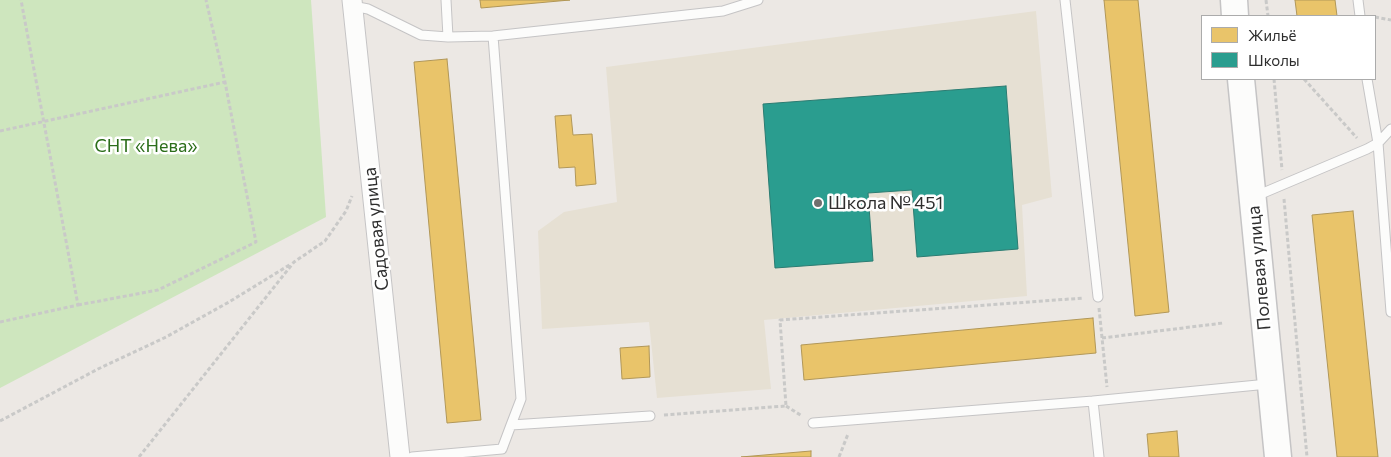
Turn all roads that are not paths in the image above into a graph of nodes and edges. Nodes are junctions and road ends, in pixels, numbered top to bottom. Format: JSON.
{"nodes":[{"id":1,"x":446,"y":0,"type":"edge"},
{"id":2,"x":758,"y":0,"type":"edge"},
{"id":3,"x":1065,"y":0,"type":"edge"},
{"id":4,"x":1234,"y":0,"type":"edge"},
{"id":5,"x":1358,"y":0,"type":"edge"},
{"id":6,"x":353,"y":3,"type":"edge"},
{"id":7,"x":1235,"y":15,"type":"edge"},
{"id":8,"x":1360,"y":15,"type":"edge"},
{"id":9,"x":494,"y":36,"type":"junction"},
{"id":10,"x":448,"y":37,"type":"junction"},
{"id":11,"x":1241,"y":80,"type":"edge"},
{"id":12,"x":1367,"y":80,"type":"edge"},
{"id":13,"x":1391,"y":129,"type":"edge"},
{"id":14,"x":1378,"y":144,"type":"junction"},
{"id":15,"x":1253,"y":198,"type":"junction"},
{"id":16,"x":1098,"y":297,"type":"road end"},
{"id":17,"x":1391,"y":312,"type":"edge"},
{"id":18,"x":1270,"y":383,"type":"junction"},
{"id":19,"x":1093,"y":401,"type":"junction"},
{"id":20,"x":650,"y":416,"type":"road end"},
{"id":21,"x":813,"y":423,"type":"dead end"},
{"id":22,"x":511,"y":425,"type":"junction"},
{"id":23,"x":503,"y":453,"type":"edge"},
{"id":24,"x":400,"y":457,"type":"edge"},
{"id":25,"x":412,"y":457,"type":"edge"},
{"id":26,"x":1099,"y":457,"type":"edge"},
{"id":27,"x":1278,"y":457,"type":"edge"}],
"edges":[{"from":1,"to":10,"type":"lane"},
{"from":2,"to":9,"type":"lane"},
{"from":3,"to":16,"type":"lane"},
{"from":4,"to":7,"type":"street"},
{"from":5,"to":8,"type":"lane"},
{"from":6,"to":10,"type":"lane"},
{"from":6,"to":24,"type":"street","name":"Садовая улица"},
{"from":9,"to":10,"type":"lane"},
{"from":9,"to":22,"type":"lane"},
{"from":11,"to":15,"type":"street","name":"Полевая улица"},
{"from":12,"to":14,"type":"lane"},
{"from":13,"to":14,"type":"lane"},
{"from":14,"to":15,"type":"lane"},
{"from":14,"to":17,"type":"lane"},
{"from":15,"to":18,"type":"street","name":"Полевая улица"},
{"from":18,"to":19,"type":"lane"},
{"from":18,"to":27,"type":"street","name":"Полевая улица"},
{"from":19,"to":21,"type":"lane"},
{"from":19,"to":26,"type":"lane"},
{"from":20,"to":22,"type":"lane"},
{"from":22,"to":23,"type":"lane"},
{"from":23,"to":25,"type":"lane"}]}
